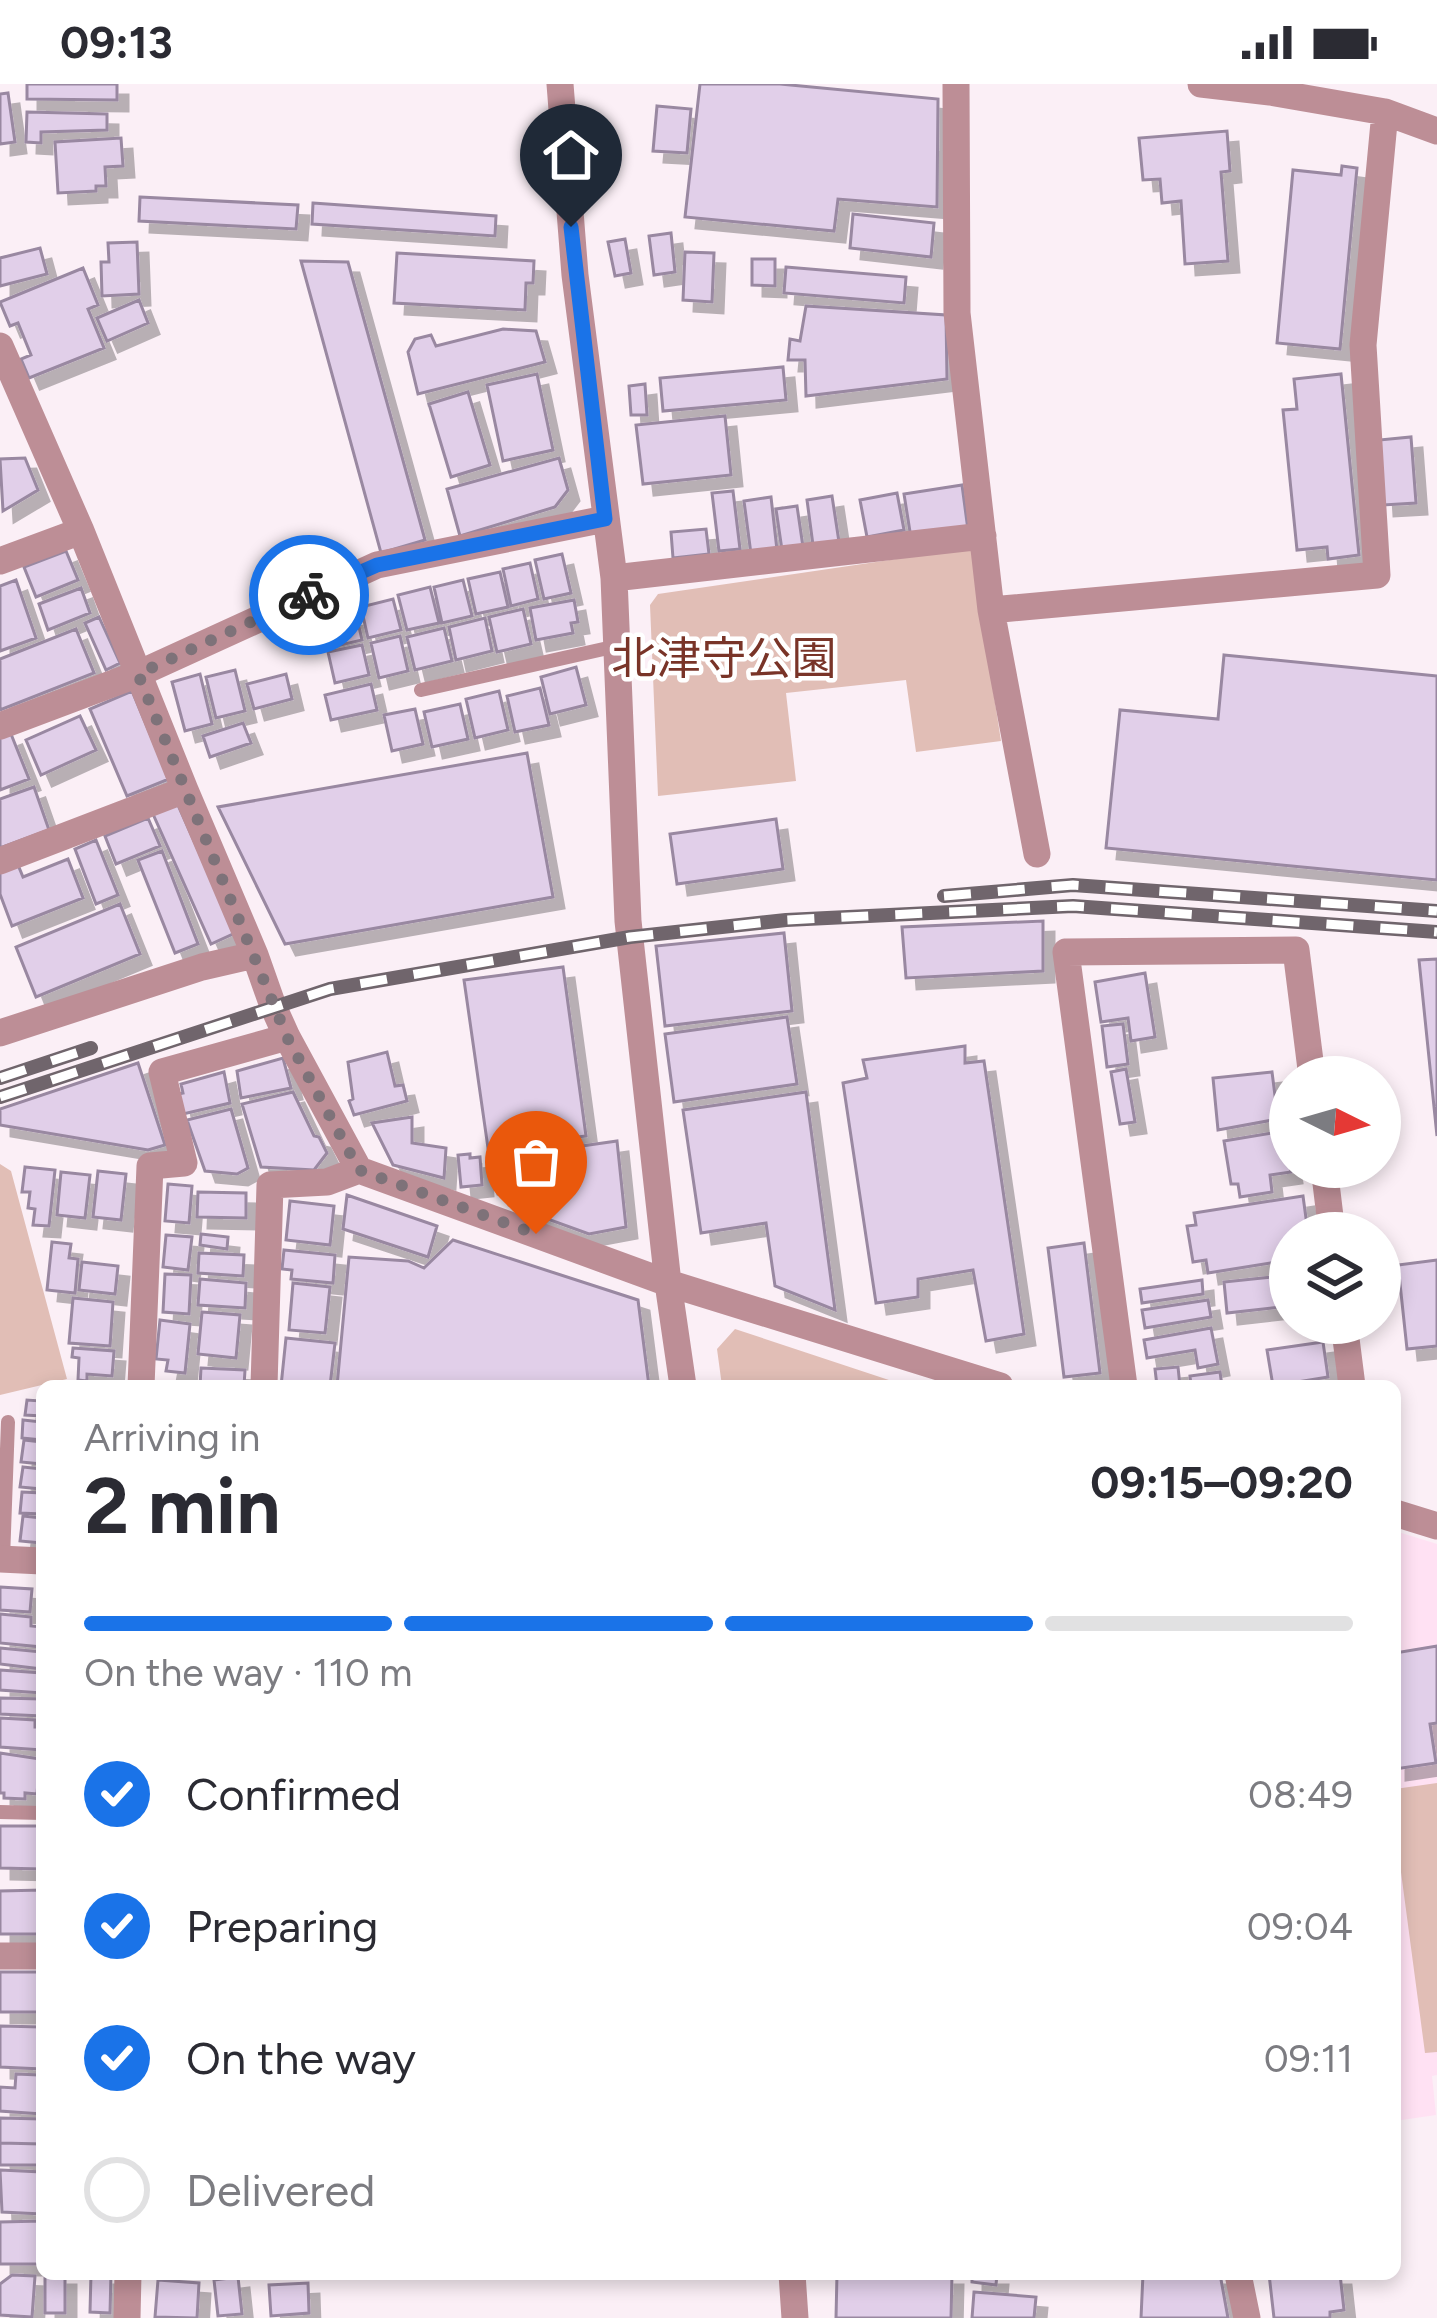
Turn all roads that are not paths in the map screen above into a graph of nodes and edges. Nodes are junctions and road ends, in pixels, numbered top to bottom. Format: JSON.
{"nodes":[{"id":1,"x":560,"y":84,"type":"edge"},
{"id":2,"x":956,"y":84,"type":"edge"},
{"id":3,"x":1201,"y":84,"type":"edge"},
{"id":4,"x":1385,"y":112,"type":"junction"},
{"id":5,"x":1437,"y":130,"type":"edge"},
{"id":6,"x":0,"y":346,"type":"edge"},
{"id":7,"x":605,"y":519,"type":"junction"},
{"id":8,"x":81,"y":531,"type":"junction"},
{"id":9,"x":983,"y":536,"type":"junction"},
{"id":10,"x":0,"y":562,"type":"edge"},
{"id":11,"x":614,"y":578,"type":"junction"},
{"id":12,"x":991,"y":610,"type":"junction"},
{"id":13,"x":617,"y":646,"type":"junction"},
{"id":14,"x":138,"y":674,"type":"junction"},
{"id":15,"x":422,"y":689,"type":"dead end"},
{"id":16,"x":0,"y":726,"type":"edge"},
{"id":17,"x":184,"y":790,"type":"junction"},
{"id":18,"x":1037,"y":854,"type":"dead end"},
{"id":19,"x":0,"y":861,"type":"edge"},
{"id":20,"x":255,"y":956,"type":"junction"},
{"id":21,"x":0,"y":1033,"type":"edge"},
{"id":22,"x":287,"y":1037,"type":"junction"},
{"id":23,"x":1309,"y":1056,"type":"edge"},
{"id":24,"x":359,"y":1170,"type":"junction"},
{"id":25,"x":668,"y":1283,"type":"junction"},
{"id":26,"x":1347,"y":1344,"type":"edge"},
{"id":27,"x":931,"y":1375,"type":"edge"},
{"id":28,"x":141,"y":1380,"type":"edge"},
{"id":29,"x":264,"y":1380,"type":"edge"},
{"id":30,"x":682,"y":1380,"type":"edge"},
{"id":31,"x":962,"y":1380,"type":"edge"},
{"id":32,"x":1123,"y":1380,"type":"edge"},
{"id":33,"x":1351,"y":1380,"type":"edge"},
{"id":34,"x":8,"y":1422,"type":"dead end"},
{"id":35,"x":1401,"y":1515,"type":"edge"},
{"id":36,"x":1437,"y":1526,"type":"edge"},
{"id":37,"x":2,"y":1559,"type":"edge"},
{"id":38,"x":36,"y":1561,"type":"edge"},
{"id":39,"x":0,"y":1812,"type":"edge"},
{"id":40,"x":36,"y":1813,"type":"edge"},
{"id":41,"x":0,"y":1956,"type":"edge"},
{"id":42,"x":36,"y":1956,"type":"edge"},
{"id":43,"x":128,"y":2280,"type":"edge"},
{"id":44,"x":792,"y":2280,"type":"edge"},
{"id":45,"x":1239,"y":2280,"type":"edge"},
{"id":46,"x":127,"y":2318,"type":"edge"},
{"id":47,"x":795,"y":2318,"type":"edge"},
{"id":48,"x":1247,"y":2318,"type":"edge"}],
"edges":[{"from":1,"to":7,"type":"street"},
{"from":2,"to":9,"type":"street"},
{"from":3,"to":4,"type":"street"},
{"from":4,"to":5,"type":"street"},
{"from":4,"to":12,"type":"street"},
{"from":6,"to":8,"type":"street"},
{"from":7,"to":11,"type":"street"},
{"from":7,"to":14,"type":"street"},
{"from":8,"to":10,"type":"street"},
{"from":8,"to":14,"type":"street"},
{"from":9,"to":11,"type":"street"},
{"from":9,"to":12,"type":"street"},
{"from":11,"to":13,"type":"street"},
{"from":12,"to":18,"type":"street"},
{"from":13,"to":15,"type":"lane"},
{"from":13,"to":25,"type":"street"},
{"from":14,"to":16,"type":"street"},
{"from":14,"to":17,"type":"street"},
{"from":17,"to":19,"type":"street"},
{"from":17,"to":20,"type":"street"},
{"from":20,"to":21,"type":"street"},
{"from":20,"to":22,"type":"street"},
{"from":22,"to":24,"type":"street"},
{"from":22,"to":28,"type":"street"},
{"from":23,"to":32,"type":"street"},
{"from":24,"to":25,"type":"street"},
{"from":24,"to":29,"type":"street"},
{"from":25,"to":27,"type":"street"},
{"from":25,"to":30,"type":"street"},
{"from":26,"to":33,"type":"street"},
{"from":27,"to":31,"type":"street"},
{"from":34,"to":37,"type":"lane"},
{"from":35,"to":36,"type":"street"},
{"from":37,"to":38,"type":"street"},
{"from":39,"to":40,"type":"lane"},
{"from":41,"to":42,"type":"street"},
{"from":43,"to":46,"type":"street"},
{"from":44,"to":47,"type":"street"},
{"from":45,"to":48,"type":"street"}]}
